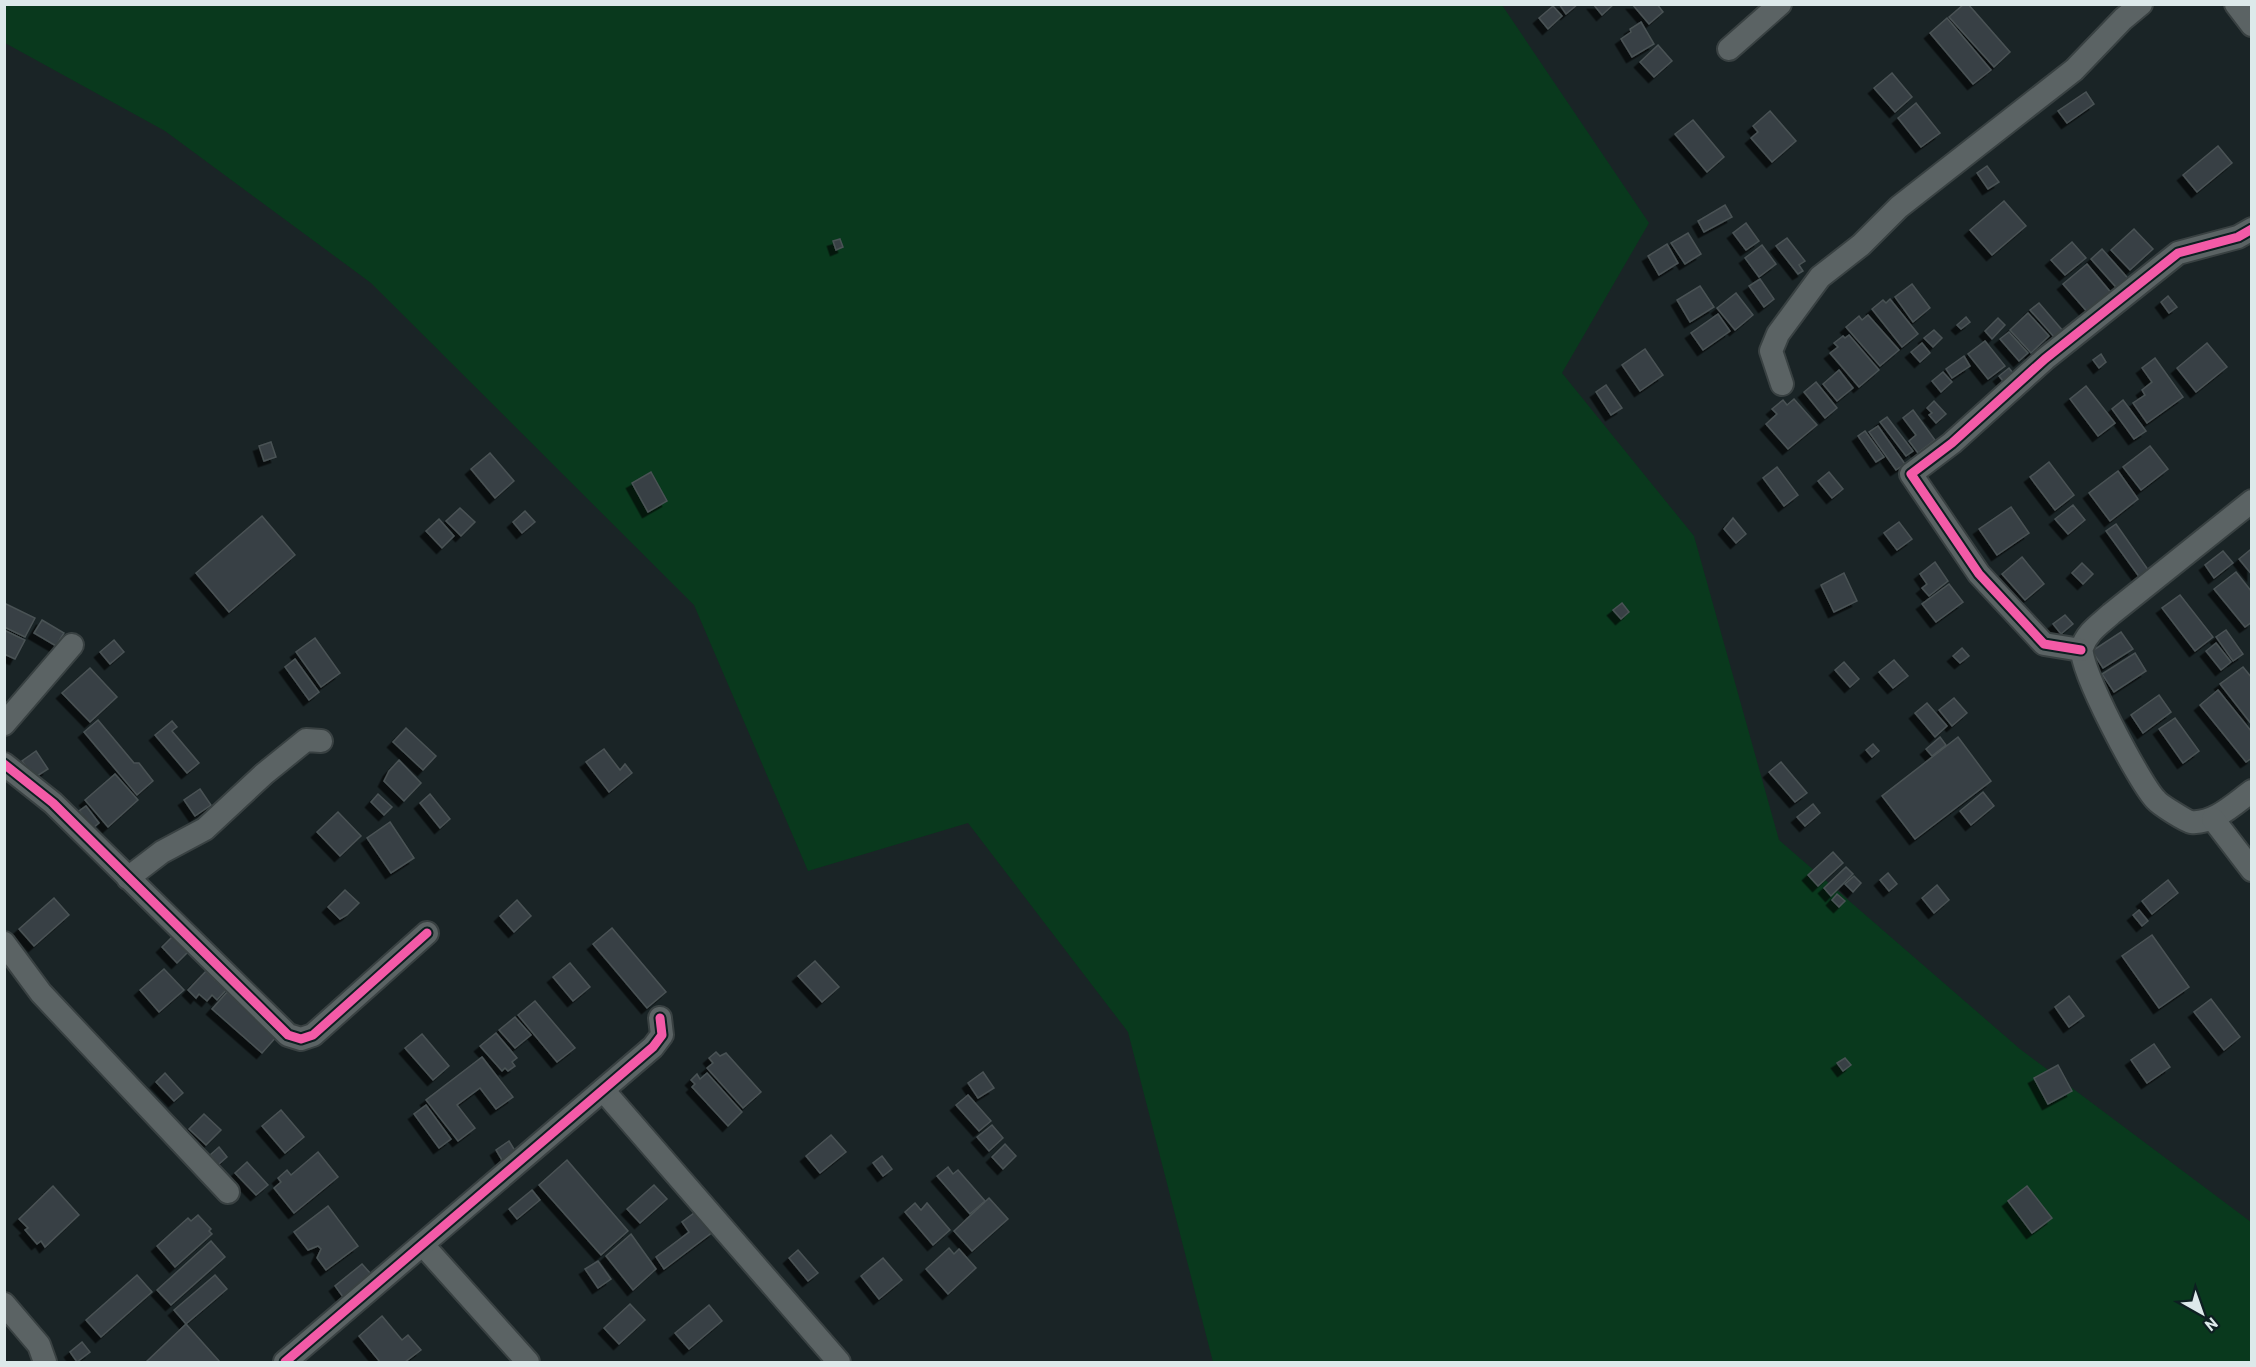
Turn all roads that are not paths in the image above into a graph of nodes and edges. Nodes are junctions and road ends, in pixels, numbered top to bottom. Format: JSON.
{"nodes":[{"id":1,"x":1780,"y":4,"type":"edge"},
{"id":2,"x":2141,"y":4,"type":"edge"},
{"id":3,"x":2235,"y":4,"type":"edge"},
{"id":4,"x":2252,"y":25,"type":"edge"},
{"id":5,"x":1729,"y":49,"type":"dead end"},
{"id":6,"x":2252,"y":228,"type":"edge"},
{"id":7,"x":1782,"y":384,"type":"dead end"},
{"id":8,"x":2252,"y":501,"type":"edge"},
{"id":9,"x":72,"y":645,"type":"dead end"},
{"id":10,"x":2081,"y":650,"type":"junction"},
{"id":11,"x":4,"y":724,"type":"edge"},
{"id":12,"x":321,"y":741,"type":"dead end"},
{"id":13,"x":4,"y":764,"type":"edge"},
{"id":14,"x":2252,"y":791,"type":"edge"},
{"id":15,"x":2213,"y":819,"type":"junction"},
{"id":16,"x":2252,"y":870,"type":"edge"},
{"id":17,"x":128,"y":878,"type":"junction"},
{"id":18,"x":427,"y":933,"type":"dead end"},
{"id":19,"x":4,"y":943,"type":"edge"},
{"id":20,"x":660,"y":1018,"type":"dead end"},
{"id":21,"x":603,"y":1090,"type":"junction"},
{"id":22,"x":228,"y":1192,"type":"dead end"},
{"id":23,"x":423,"y":1245,"type":"junction"},
{"id":24,"x":4,"y":1304,"type":"edge"},
{"id":25,"x":45,"y":1362,"type":"edge"},
{"id":26,"x":285,"y":1362,"type":"edge"},
{"id":27,"x":528,"y":1362,"type":"edge"},
{"id":28,"x":839,"y":1362,"type":"edge"}],
"edges":[{"from":1,"to":5,"type":"street"},
{"from":2,"to":7,"type":"street"},
{"from":3,"to":4,"type":"street"},
{"from":6,"to":10,"type":"street"},
{"from":8,"to":10,"type":"street"},
{"from":9,"to":11,"type":"street"},
{"from":10,"to":15,"type":"street"},
{"from":12,"to":17,"type":"street"},
{"from":13,"to":17,"type":"street"},
{"from":14,"to":15,"type":"street"},
{"from":15,"to":16,"type":"street"},
{"from":17,"to":18,"type":"street"},
{"from":19,"to":22,"type":"street"},
{"from":20,"to":21,"type":"street"},
{"from":21,"to":23,"type":"street"},
{"from":21,"to":28,"type":"street"},
{"from":23,"to":26,"type":"street"},
{"from":23,"to":27,"type":"street"},
{"from":24,"to":25,"type":"street"}]}
